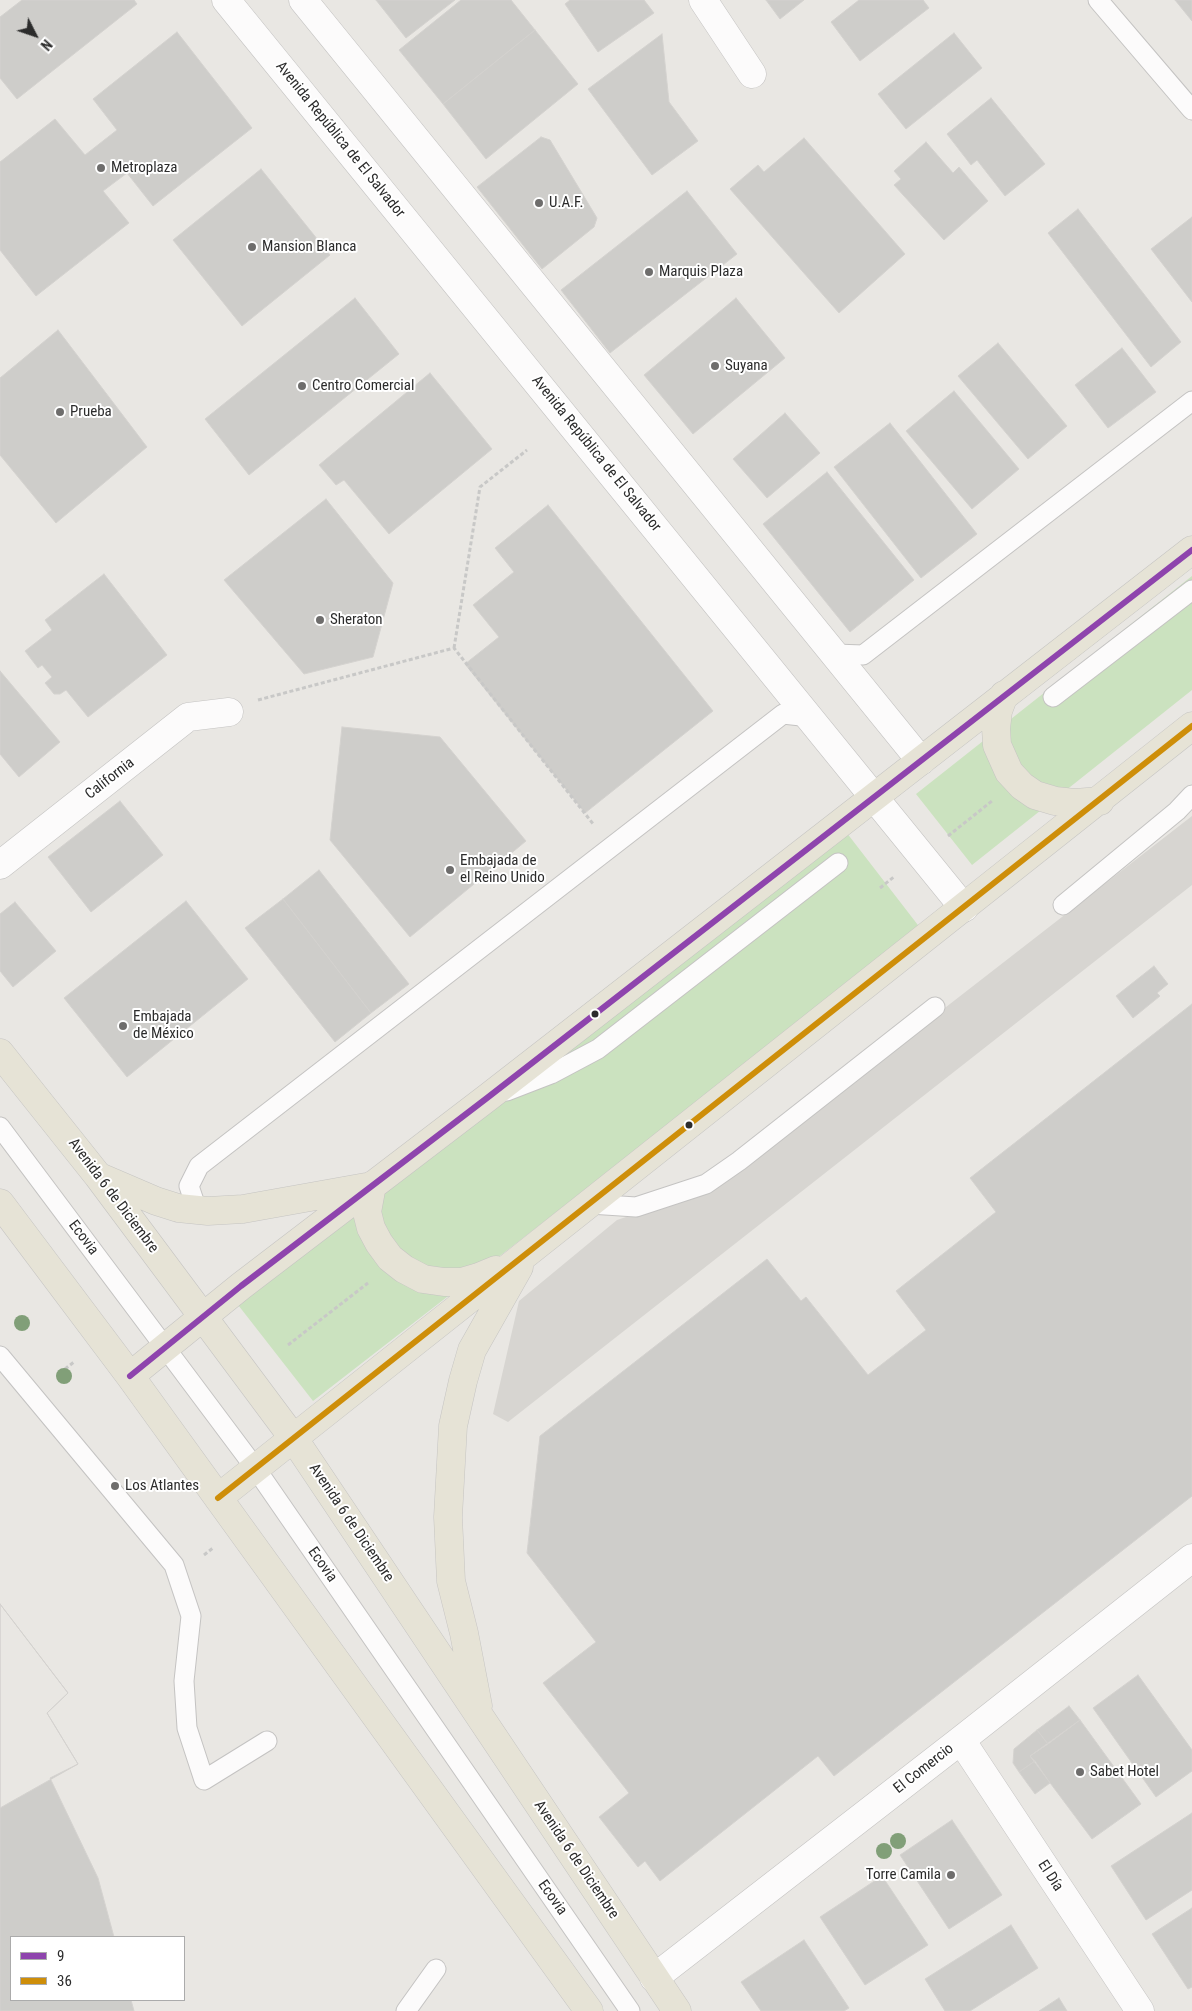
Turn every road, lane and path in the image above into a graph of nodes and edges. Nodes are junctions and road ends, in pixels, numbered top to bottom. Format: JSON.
{"nodes":[{"id":1,"x":226,"y":0,"type":"edge"},
{"id":2,"x":303,"y":0,"type":"edge"},
{"id":3,"x":703,"y":0,"type":"edge"},
{"id":4,"x":1098,"y":0,"type":"edge"},
{"id":5,"x":752,"y":74,"type":"dead end"},
{"id":6,"x":1192,"y":110,"type":"edge"},
{"id":7,"x":1192,"y":401,"type":"edge"},
{"id":8,"x":527,"y":450,"type":"dead end"},
{"id":9,"x":1192,"y":550,"type":"edge"},
{"id":10,"x":1192,"y":590,"type":"edge"},
{"id":11,"x":454,"y":648,"type":"junction"},
{"id":12,"x":835,"y":654,"type":"junction"},
{"id":13,"x":1004,"y":695,"type":"junction"},
{"id":14,"x":1053,"y":697,"type":"dead end"},
{"id":15,"x":239,"y":707,"type":"joint"},
{"id":16,"x":810,"y":717,"type":"junction"},
{"id":17,"x":1192,"y":726,"type":"edge"},
{"id":18,"x":921,"y":761,"type":"junction"},
{"id":19,"x":1192,"y":795,"type":"edge"},
{"id":20,"x":875,"y":797,"type":"junction"},
{"id":21,"x":997,"y":798,"type":"dead end"},
{"id":22,"x":1100,"y":800,"type":"junction"},
{"id":23,"x":598,"y":831,"type":"dead end"},
{"id":24,"x":947,"y":837,"type":"dead end"},
{"id":25,"x":838,"y":863,"type":"dead end"},
{"id":26,"x":0,"y":865,"type":"edge"},
{"id":27,"x":901,"y":871,"type":"dead end"},
{"id":28,"x":880,"y":888,"type":"dead end"},
{"id":29,"x":1063,"y":905,"type":"dead end"},
{"id":30,"x":964,"y":908,"type":"junction"},
{"id":31,"x":935,"y":1007,"type":"dead end"},
{"id":32,"x":0,"y":1053,"type":"edge"},
{"id":33,"x":487,"y":1098,"type":"junction"},
{"id":34,"x":0,"y":1127,"type":"edge"},
{"id":35,"x":98,"y":1176,"type":"junction"},
{"id":36,"x":372,"y":1185,"type":"junction"},
{"id":37,"x":0,"y":1203,"type":"edge"},
{"id":38,"x":590,"y":1204,"type":"junction"},
{"id":39,"x":197,"y":1210,"type":"junction"},
{"id":40,"x":524,"y":1256,"type":"junction"},
{"id":41,"x":369,"y":1282,"type":"dead end"},
{"id":42,"x":205,"y":1317,"type":"junction"},
{"id":43,"x":288,"y":1344,"type":"dead end"},
{"id":44,"x":165,"y":1348,"type":"junction"},
{"id":45,"x":0,"y":1356,"type":"edge"},
{"id":46,"x":74,"y":1362,"type":"dead end"},
{"id":47,"x":65,"y":1369,"type":"dead end"},
{"id":48,"x":130,"y":1376,"type":"junction"},
{"id":49,"x":294,"y":1439,"type":"junction"},
{"id":50,"x":256,"y":1469,"type":"junction"},
{"id":51,"x":218,"y":1498,"type":"junction"},
{"id":52,"x":214,"y":1547,"type":"dead end"},
{"id":53,"x":204,"y":1554,"type":"dead end"},
{"id":54,"x":1192,"y":1558,"type":"edge"},
{"id":55,"x":481,"y":1718,"type":"junction"},
{"id":56,"x":961,"y":1740,"type":"junction"},
{"id":57,"x":267,"y":1741,"type":"dead end"},
{"id":58,"x":436,"y":1970,"type":"dead end"},
{"id":59,"x":654,"y":1978,"type":"junction"},
{"id":60,"x":406,"y":2011,"type":"edge"},
{"id":61,"x":589,"y":2011,"type":"edge"},
{"id":62,"x":630,"y":2011,"type":"edge"},
{"id":63,"x":677,"y":2011,"type":"edge"},
{"id":64,"x":1140,"y":2011,"type":"edge"}],
"edges":[{"from":1,"to":16,"type":"street","name":"Avenida República de El Salvador"},
{"from":2,"to":12,"type":"street"},
{"from":3,"to":5,"type":"street"},
{"from":4,"to":6,"type":"lane"},
{"from":7,"to":12,"type":"lane"},
{"from":8,"to":11,"type":"path"},
{"from":9,"to":13,"type":"main road"},
{"from":10,"to":14,"type":"lane"},
{"from":11,"to":15,"type":"path"},
{"from":11,"to":23,"type":"path"},
{"from":12,"to":18,"type":"street"},
{"from":13,"to":18,"type":"main road"},
{"from":13,"to":22,"type":"main road"},
{"from":15,"to":26,"type":"street","name":"California"},
{"from":16,"to":20,"type":"street","name":"Avenida República de El Salvador"},
{"from":16,"to":39,"type":"lane"},
{"from":17,"to":22,"type":"main road"},
{"from":18,"to":20,"type":"main road"},
{"from":19,"to":29,"type":"lane"},
{"from":20,"to":30,"type":"street","name":"Avenida República de El Salvador"},
{"from":20,"to":33,"type":"main road"},
{"from":21,"to":24,"type":"path"},
{"from":22,"to":30,"type":"main road"},
{"from":25,"to":33,"type":"lane"},
{"from":27,"to":28,"type":"path"},
{"from":30,"to":38,"type":"main road"},
{"from":31,"to":38,"type":"lane"},
{"from":32,"to":35,"type":"main road","name":"Avenida 6 de Diciembre"},
{"from":33,"to":36,"type":"main road"},
{"from":34,"to":44,"type":"lane","name":"Ecovia"},
{"from":35,"to":39,"type":"main road"},
{"from":35,"to":42,"type":"main road","name":"Avenida 6 de Diciembre"},
{"from":36,"to":39,"type":"main road"},
{"from":36,"to":40,"type":"main road"},
{"from":36,"to":42,"type":"main road"},
{"from":37,"to":48,"type":"main road"},
{"from":38,"to":40,"type":"main road"},
{"from":40,"to":49,"type":"main road"},
{"from":40,"to":55,"type":"main road"},
{"from":41,"to":43,"type":"path"},
{"from":42,"to":44,"type":"main road"},
{"from":42,"to":49,"type":"main road","name":"Avenida 6 de Diciembre"},
{"from":44,"to":48,"type":"main road"},
{"from":44,"to":50,"type":"lane","name":"Ecovia"},
{"from":45,"to":57,"type":"lane"},
{"from":46,"to":47,"type":"path"},
{"from":48,"to":51,"type":"main road"},
{"from":49,"to":50,"type":"main road"},
{"from":49,"to":55,"type":"main road","name":"Avenida 6 de Diciembre"},
{"from":50,"to":51,"type":"main road"},
{"from":50,"to":62,"type":"lane","name":"Ecovia"},
{"from":51,"to":61,"type":"main road"},
{"from":52,"to":53,"type":"path"},
{"from":54,"to":56,"type":"street","name":"El Comercio"},
{"from":55,"to":59,"type":"main road","name":"Avenida 6 de Diciembre"},
{"from":56,"to":59,"type":"street","name":"El Comercio"},
{"from":56,"to":64,"type":"street","name":"El Día"},
{"from":58,"to":60,"type":"lane"},
{"from":59,"to":63,"type":"main road","name":"Avenida 6 de Diciembre"}]}
